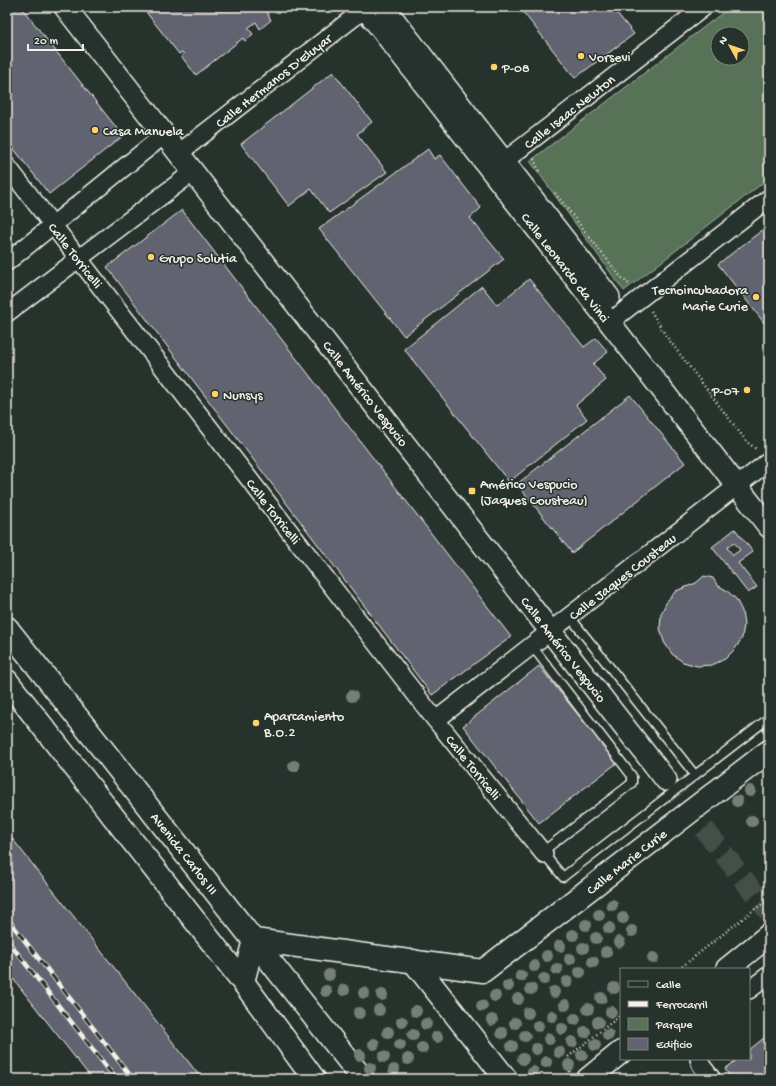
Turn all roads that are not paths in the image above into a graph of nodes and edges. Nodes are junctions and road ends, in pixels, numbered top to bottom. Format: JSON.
{"nodes":[{"id":1,"x":65,"y":7,"type":"edge"},
{"id":2,"x":370,"y":7,"type":"edge"},
{"id":3,"x":704,"y":7,"type":"edge"},
{"id":4,"x":164,"y":135,"type":"junction"},
{"id":5,"x":179,"y":153,"type":"junction"},
{"id":6,"x":7,"y":166,"type":"edge"},
{"id":7,"x":497,"y":166,"type":"junction"},
{"id":8,"x":193,"y":172,"type":"junction"},
{"id":9,"x":769,"y":198,"type":"edge"},
{"id":10,"x":53,"y":225,"type":"junction"},
{"id":11,"x":79,"y":258,"type":"junction"},
{"id":12,"x":7,"y":262,"type":"edge"},
{"id":13,"x":7,"y":313,"type":"edge"},
{"id":14,"x":615,"y":317,"type":"junction"},
{"id":15,"x":764,"y":457,"type":"edge"},
{"id":16,"x":742,"y":482,"type":"junction"},
{"id":17,"x":769,"y":506,"type":"edge"},
{"id":18,"x":769,"y":527,"type":"edge"},
{"id":19,"x":570,"y":617,"type":"junction"},
{"id":20,"x":7,"y":628,"type":"edge"},
{"id":21,"x":551,"y":631,"type":"junction"},
{"id":22,"x":532,"y":646,"type":"junction"},
{"id":23,"x":7,"y":682,"type":"edge"},
{"id":24,"x":769,"y":718,"type":"edge"},
{"id":25,"x":436,"y":720,"type":"junction"},
{"id":26,"x":769,"y":751,"type":"edge"},
{"id":27,"x":695,"y":776,"type":"junction"},
{"id":28,"x":666,"y":780,"type":"tunnel mouth"},
{"id":29,"x":543,"y":853,"type":"junction"},
{"id":30,"x":769,"y":935,"type":"edge"},
{"id":31,"x":254,"y":940,"type":"junction"},
{"id":32,"x":413,"y":961,"type":"junction"},
{"id":33,"x":727,"y":968,"type":"edge"},
{"id":34,"x":769,"y":975,"type":"edge"},
{"id":35,"x":243,"y":982,"type":"junction"},
{"id":36,"x":750,"y":989,"type":"edge"},
{"id":37,"x":620,"y":1053,"type":"edge"},
{"id":38,"x":700,"y":1062,"type":"edge"},
{"id":39,"x":310,"y":1075,"type":"edge"},
{"id":40,"x":583,"y":1077,"type":"edge"},
{"id":41,"x":363,"y":1079,"type":"edge"},
{"id":42,"x":506,"y":1079,"type":"edge"},
{"id":43,"x":712,"y":1079,"type":"edge"}],
"edges":[{"from":1,"to":4,"type":"street","name":"Calle Américo Vespucio"},
{"from":2,"to":5,"type":"street","name":"Calle Hermanos D'Eluyar"},
{"from":2,"to":7,"type":"street","name":"Calle Leonardo da Vinci"},
{"from":3,"to":7,"type":"street","name":"Calle Isaac Newton"},
{"from":4,"to":5,"type":"street","name":"Calle Américo Vespucio"},
{"from":4,"to":10,"type":"street"},
{"from":5,"to":8,"type":"street","name":"Calle Américo Vespucio"},
{"from":6,"to":10,"type":"street","name":"Calle Torricelli"},
{"from":7,"to":14,"type":"street","name":"Calle Leonardo da Vinci"},
{"from":8,"to":11,"type":"street"},
{"from":8,"to":21,"type":"street","name":"Calle Américo Vespucio"},
{"from":9,"to":14,"type":"street"},
{"from":10,"to":11,"type":"street","name":"Calle Torricelli"},
{"from":10,"to":12,"type":"street"},
{"from":11,"to":13,"type":"street"},
{"from":11,"to":25,"type":"street","name":"Calle Torricelli"},
{"from":14,"to":16,"type":"street","name":"Calle Leonardo da Vinci"},
{"from":15,"to":16,"type":"street","name":"Calle Jaques Cousteau"},
{"from":16,"to":17,"type":"street","name":"Calle Leonardo da Vinci"},
{"from":16,"to":18,"type":"street","name":"Calle Leonardo da Vinci"},
{"from":16,"to":19,"type":"street","name":"Calle Jaques Cousteau"},
{"from":19,"to":21,"type":"street","name":"Calle Jaques Cousteau"},
{"from":19,"to":27,"type":"lane"},
{"from":20,"to":31,"type":"main road","name":"Avenida Carlos III"},
{"from":21,"to":22,"type":"street","name":"Calle Jaques Cousteau"},
{"from":21,"to":28,"type":"street","name":"Calle Américo Vespucio"},
{"from":22,"to":25,"type":"street","name":"Calle Jaques Cousteau"},
{"from":22,"to":29,"type":"lane"},
{"from":23,"to":35,"type":"main road"},
{"from":24,"to":27,"type":"lane"},
{"from":25,"to":29,"type":"street","name":"Calle Torricelli"},
{"from":26,"to":32,"type":"main road","name":"Calle Marie Curie"},
{"from":27,"to":29,"type":"lane"},
{"from":30,"to":33,"type":"main road"},
{"from":31,"to":32,"type":"main road"},
{"from":31,"to":35,"type":"main road"},
{"from":31,"to":41,"type":"main road","name":"Avenida Carlos III"},
{"from":32,"to":42,"type":"main road"},
{"from":34,"to":36,"type":"street"},
{"from":35,"to":39,"type":"main road"},
{"from":37,"to":40,"type":"main road"},
{"from":38,"to":43,"type":"street"}]}
